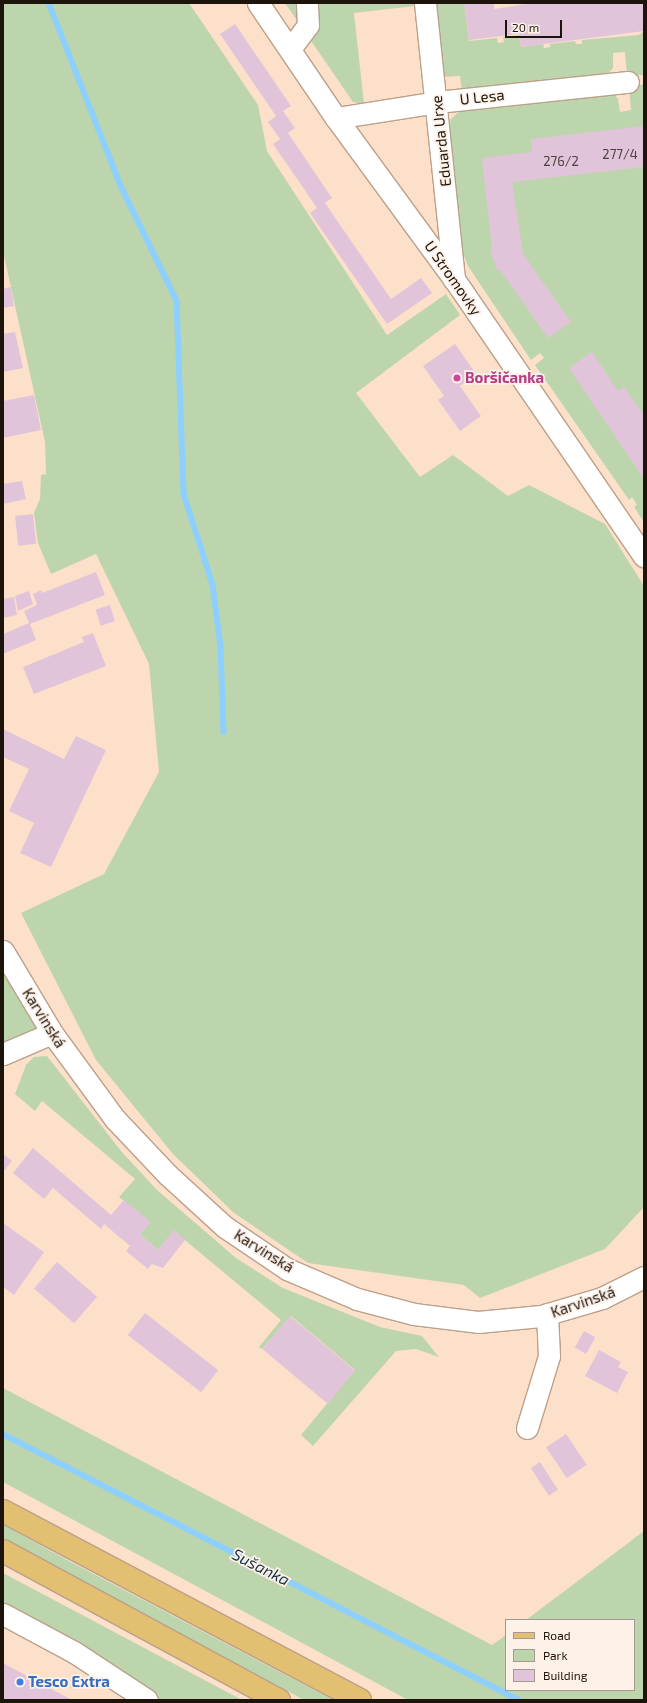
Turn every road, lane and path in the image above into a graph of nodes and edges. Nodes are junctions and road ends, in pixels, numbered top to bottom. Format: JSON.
{"nodes":[{"id":1,"x":258,"y":3,"type":"edge"},
{"id":2,"x":307,"y":3,"type":"edge"},
{"id":3,"x":425,"y":3,"type":"edge"},
{"id":4,"x":290,"y":49,"type":"junction"},
{"id":5,"x":628,"y":82,"type":"dead end"},
{"id":6,"x":437,"y":102,"type":"junction"},
{"id":7,"x":336,"y":118,"type":"junction"},
{"id":8,"x":454,"y":279,"type":"junction"},
{"id":9,"x":644,"y":556,"type":"edge"},
{"id":10,"x":3,"y":951,"type":"edge"},
{"id":11,"x":52,"y":1033,"type":"junction"},
{"id":12,"x":6,"y":1059,"type":"edge"},
{"id":13,"x":644,"y":1277,"type":"edge"},
{"id":14,"x":548,"y":1314,"type":"junction"},
{"id":15,"x":528,"y":1428,"type":"dead end"},
{"id":16,"x":3,"y":1511,"type":"edge"},
{"id":17,"x":3,"y":1551,"type":"edge"},
{"id":18,"x":3,"y":1614,"type":"edge"},
{"id":19,"x":147,"y":1700,"type":"edge"},
{"id":20,"x":279,"y":1700,"type":"edge"},
{"id":21,"x":360,"y":1700,"type":"edge"}],
"edges":[{"from":1,"to":4,"type":"street","name":"U Stromovky"},
{"from":2,"to":4,"type":"street"},
{"from":3,"to":6,"type":"street","name":"Eduarda Urxe"},
{"from":4,"to":7,"type":"street","name":"U Stromovky"},
{"from":5,"to":6,"type":"street","name":"U Lesa"},
{"from":6,"to":7,"type":"street","name":"U Lesa"},
{"from":6,"to":8,"type":"street","name":"Eduarda Urxe"},
{"from":7,"to":8,"type":"street","name":"U Stromovky"},
{"from":8,"to":9,"type":"street","name":"U Stromovky"},
{"from":10,"to":11,"type":"street","name":"Karvinská"},
{"from":11,"to":12,"type":"street"},
{"from":11,"to":14,"type":"street","name":"Karvinská"},
{"from":13,"to":14,"type":"street","name":"Karvinská"},
{"from":14,"to":15,"type":"street"},
{"from":16,"to":21,"type":"main road"},
{"from":17,"to":20,"type":"main road"},
{"from":18,"to":19,"type":"street"}]}
